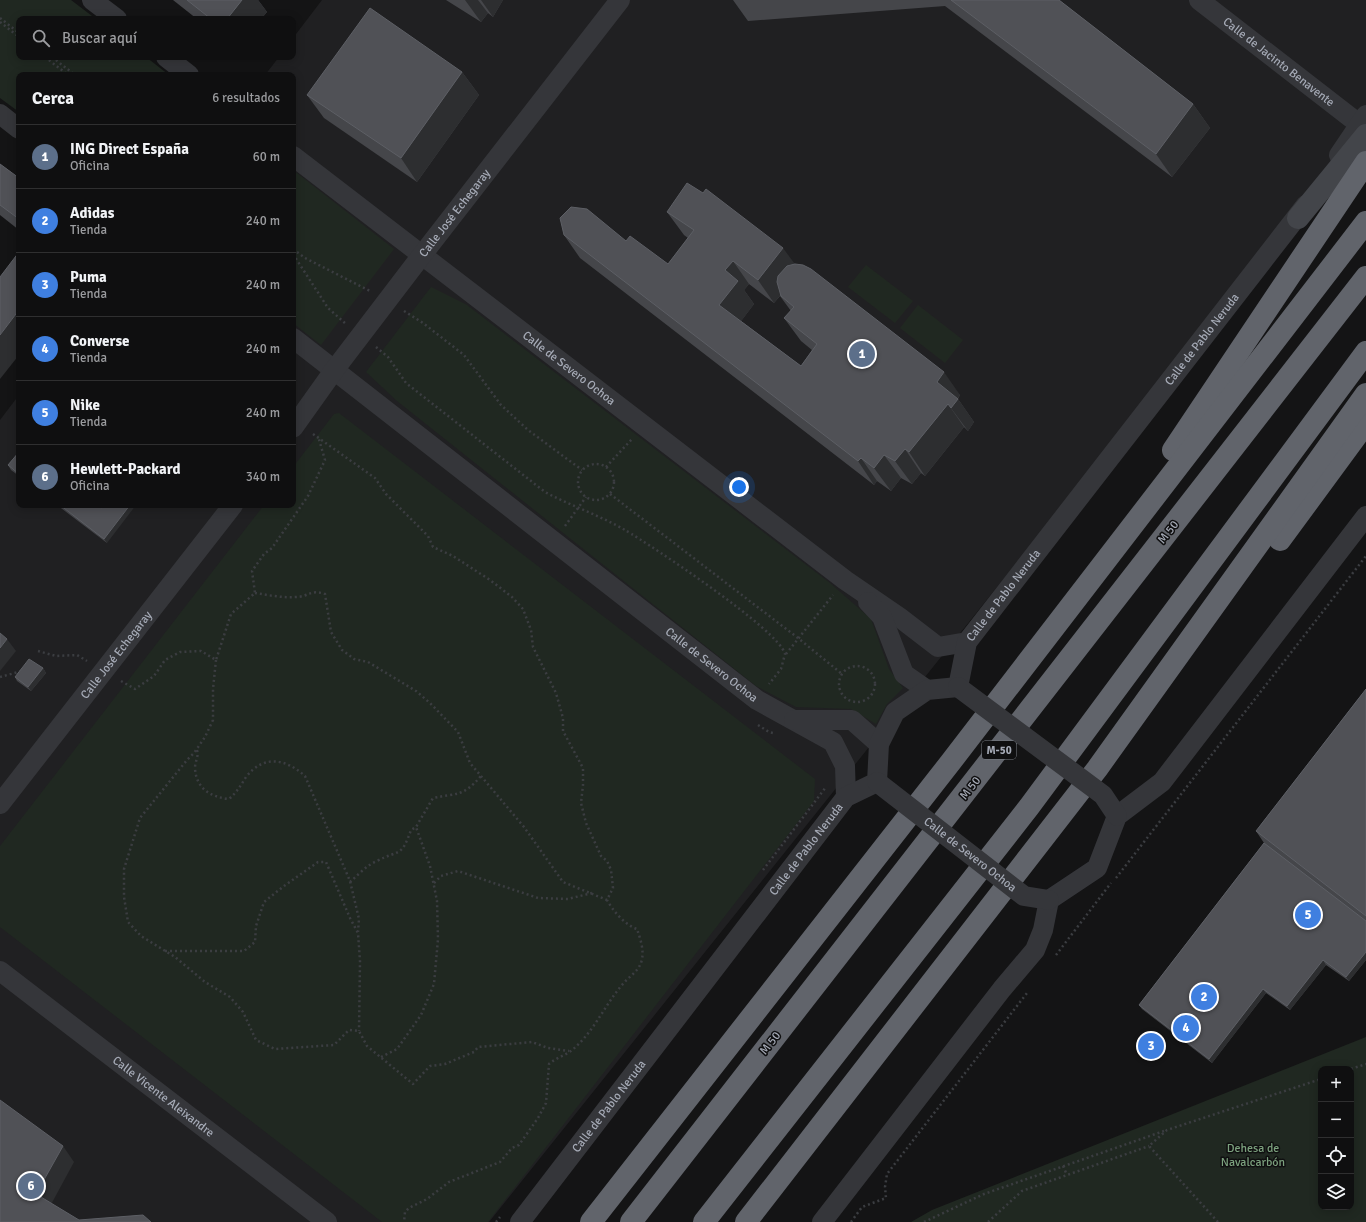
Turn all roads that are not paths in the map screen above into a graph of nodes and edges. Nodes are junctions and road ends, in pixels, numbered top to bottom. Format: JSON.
{"nodes":[{"id":1,"x":92,"y":0,"type":"edge"},
{"id":2,"x":620,"y":0,"type":"edge"},
{"id":3,"x":1199,"y":0,"type":"edge"},
{"id":4,"x":113,"y":16,"type":"edge"},
{"id":5,"x":170,"y":60,"type":"edge"},
{"id":6,"x":185,"y":72,"type":"edge"},
{"id":7,"x":0,"y":114,"type":"edge"},
{"id":8,"x":1364,"y":125,"type":"edge"},
{"id":9,"x":16,"y":127,"type":"edge"},
{"id":10,"x":296,"y":158,"type":"edge"},
{"id":11,"x":1366,"y":162,"type":"edge"},
{"id":12,"x":1298,"y":218,"type":"joint"},
{"id":13,"x":1366,"y":222,"type":"edge"},
{"id":14,"x":422,"y":255,"type":"junction"},
{"id":15,"x":1366,"y":277,"type":"edge"},
{"id":16,"x":296,"y":340,"type":"edge"},
{"id":17,"x":1366,"y":352,"type":"edge"},
{"id":18,"x":335,"y":369,"type":"junction"},
{"id":19,"x":1366,"y":394,"type":"edge"},
{"id":20,"x":1366,"y":423,"type":"edge"},
{"id":21,"x":296,"y":424,"type":"edge"},
{"id":22,"x":231,"y":508,"type":"edge"},
{"id":23,"x":1366,"y":516,"type":"edge"},
{"id":24,"x":845,"y":580,"type":"junction"},
{"id":25,"x":1060,"y":619,"type":"junction"},
{"id":26,"x":967,"y":642,"type":"junction"},
{"id":27,"x":958,"y":686,"type":"junction"},
{"id":28,"x":927,"y":690,"type":"junction"},
{"id":29,"x":786,"y":727,"type":"junction"},
{"id":30,"x":879,"y":744,"type":"junction"},
{"id":31,"x":1097,"y":769,"type":"junction"},
{"id":32,"x":877,"y":782,"type":"junction"},
{"id":33,"x":846,"y":797,"type":"junction"},
{"id":34,"x":0,"y":804,"type":"edge"},
{"id":35,"x":1117,"y":816,"type":"junction"},
{"id":36,"x":1049,"y":900,"type":"junction"},
{"id":37,"x":0,"y":971,"type":"edge"},
{"id":38,"x":327,"y":1222,"type":"edge"},
{"id":39,"x":520,"y":1222,"type":"edge"},
{"id":40,"x":591,"y":1222,"type":"edge"},
{"id":41,"x":631,"y":1222,"type":"edge"},
{"id":42,"x":704,"y":1222,"type":"edge"},
{"id":43,"x":746,"y":1222,"type":"edge"},
{"id":44,"x":822,"y":1222,"type":"edge"}],
"edges":[{"from":1,"to":4,"type":"street"},
{"from":2,"to":14,"type":"street","name":"Calle José Echegaray"},
{"from":3,"to":8,"type":"street","name":"Calle de Jacinto Benavente"},
{"from":5,"to":6,"type":"street"},
{"from":7,"to":9,"type":"street"},
{"from":8,"to":12,"type":"street"},
{"from":10,"to":14,"type":"street","name":"Calle de Severo Ochoa"},
{"from":11,"to":25,"type":"highway"},
{"from":12,"to":26,"type":"street","name":"Calle de Pablo Neruda"},
{"from":13,"to":25,"type":"highway"},
{"from":14,"to":18,"type":"street","name":"Calle José Echegaray"},
{"from":14,"to":24,"type":"street","name":"Calle de Severo Ochoa"},
{"from":15,"to":41,"type":"highway","name":"M 50","number":"M-50"},
{"from":16,"to":18,"type":"street","name":"Calle de Severo Ochoa"},
{"from":17,"to":42,"type":"highway"},
{"from":18,"to":21,"type":"street","name":"Calle José Echegaray"},
{"from":18,"to":29,"type":"street","name":"Calle de Severo Ochoa"},
{"from":19,"to":31,"type":"highway"},
{"from":20,"to":31,"type":"highway"},
{"from":22,"to":34,"type":"street","name":"Calle José Echegaray"},
{"from":23,"to":35,"type":"street"},
{"from":24,"to":26,"type":"street","name":"Calle de Severo Ochoa"},
{"from":24,"to":28,"type":"street","name":"Calle de Severo Ochoa"},
{"from":25,"to":40,"type":"highway"},
{"from":26,"to":27,"type":"street","name":"Calle de Pablo Neruda"},
{"from":27,"to":28,"type":"street"},
{"from":27,"to":35,"type":"street","bridge":true},
{"from":28,"to":30,"type":"street"},
{"from":29,"to":30,"type":"street","name":"Calle de Severo Ochoa"},
{"from":29,"to":33,"type":"street","name":"Calle de Severo Ochoa"},
{"from":30,"to":32,"type":"street"},
{"from":31,"to":43,"type":"highway"},
{"from":32,"to":33,"type":"street","name":"Calle de Pablo Neruda"},
{"from":32,"to":36,"type":"street","name":"Calle de Severo Ochoa","bridge":true},
{"from":33,"to":39,"type":"street","name":"Calle de Pablo Neruda"},
{"from":35,"to":36,"type":"street"},
{"from":36,"to":44,"type":"street"},
{"from":37,"to":38,"type":"street","name":"Calle Vicente Aleixandre"}]}
